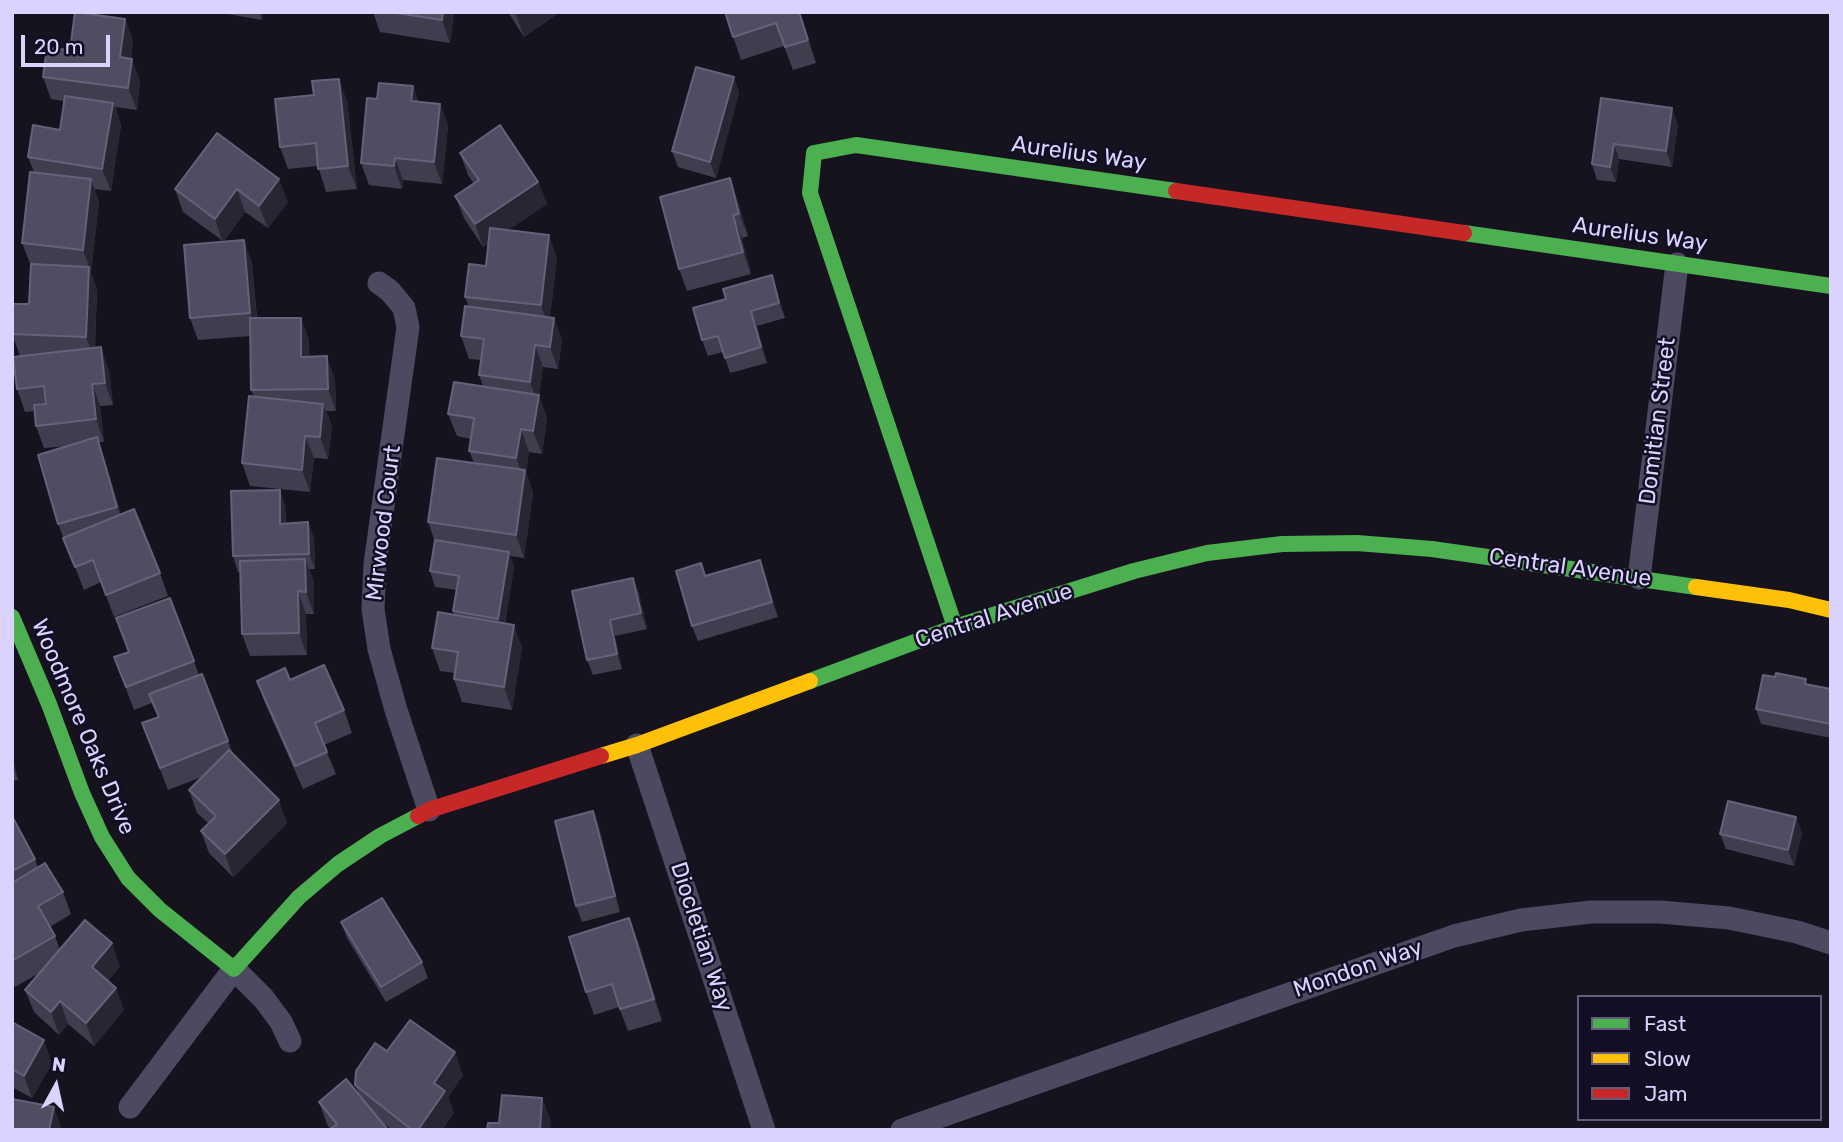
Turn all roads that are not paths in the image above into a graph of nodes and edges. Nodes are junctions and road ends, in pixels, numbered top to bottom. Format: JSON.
{"nodes":[{"id":1,"x":1677,"y":264,"type":"junction"},
{"id":2,"x":379,"y":283,"type":"dead end"},
{"id":3,"x":1831,"y":286,"type":"edge"},
{"id":4,"x":1639,"y":578,"type":"junction"},
{"id":5,"x":1831,"y":610,"type":"edge"},
{"id":6,"x":12,"y":617,"type":"edge"},
{"id":7,"x":955,"y":627,"type":"junction"},
{"id":8,"x":637,"y":745,"type":"junction"},
{"id":9,"x":429,"y":810,"type":"junction"},
{"id":10,"x":1831,"y":943,"type":"edge"},
{"id":11,"x":234,"y":970,"type":"junction"},
{"id":12,"x":290,"y":1041,"type":"dead end"},
{"id":13,"x":130,"y":1107,"type":"dead end"},
{"id":14,"x":764,"y":1130,"type":"edge"},
{"id":15,"x":902,"y":1130,"type":"edge"}],
"edges":[{"from":1,"to":3,"type":"street","name":"Aurelius Way"},
{"from":1,"to":4,"type":"street","name":"Domitian Street"},
{"from":1,"to":7,"type":"street","name":"Aurelius Way"},
{"from":2,"to":9,"type":"street","name":"Mirwood Court"},
{"from":4,"to":5,"type":"street","name":"Central Avenue"},
{"from":4,"to":7,"type":"street","name":"Central Avenue"},
{"from":6,"to":11,"type":"street","name":"Woodmore Oaks Drive"},
{"from":7,"to":8,"type":"street","name":"Central Avenue"},
{"from":8,"to":9,"type":"street","name":"Central Avenue"},
{"from":8,"to":14,"type":"street","name":"Diocletian Way"},
{"from":9,"to":11,"type":"street","name":"Central Avenue"},
{"from":10,"to":15,"type":"street","name":"Mondon Way"},
{"from":11,"to":12,"type":"street"},
{"from":11,"to":13,"type":"street","name":"Central Avenue"}]}
